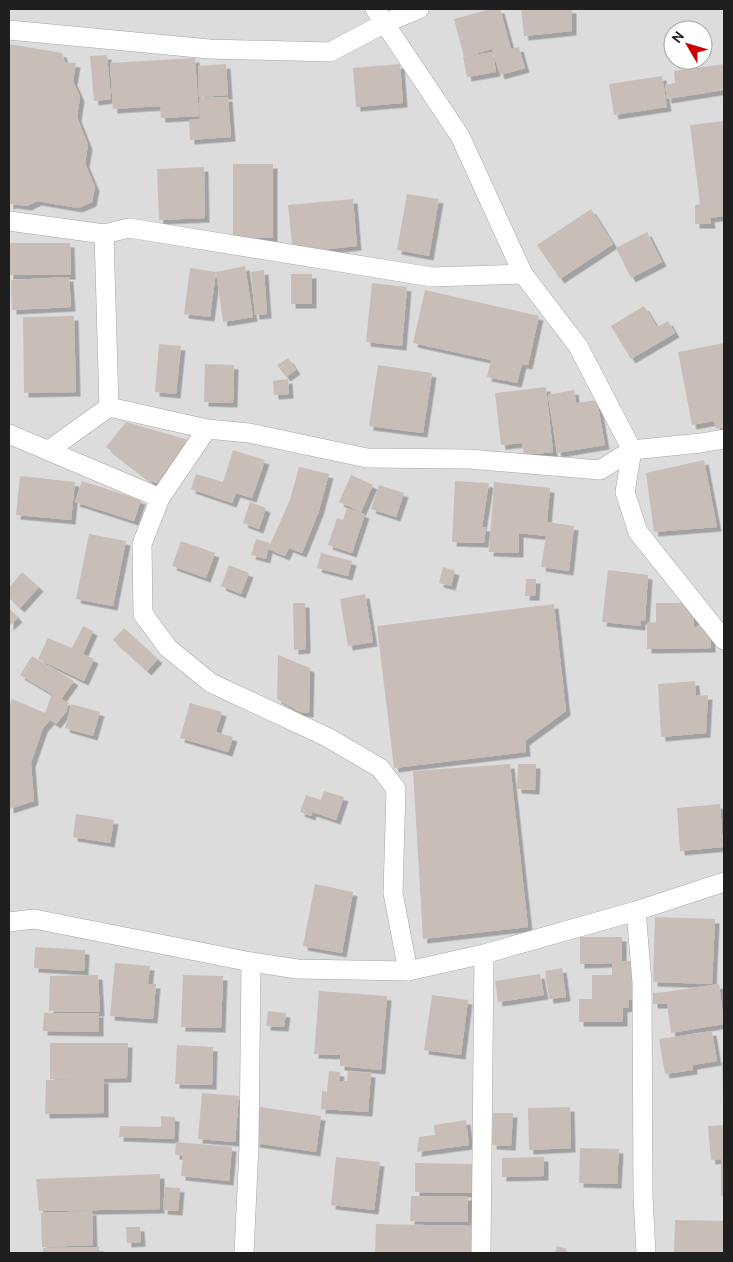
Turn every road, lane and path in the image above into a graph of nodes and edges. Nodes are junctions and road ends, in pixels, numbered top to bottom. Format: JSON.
{"nodes":[{"id":1,"x":419,"y":9,"type":"edge"},
{"id":2,"x":380,"y":16,"type":"edge"},
{"id":3,"x":9,"y":30,"type":"edge"},
{"id":4,"x":9,"y":221,"type":"edge"},
{"id":5,"x":104,"y":234,"type":"junction"},
{"id":6,"x":524,"y":274,"type":"junction"},
{"id":7,"x":108,"y":406,"type":"junction"},
{"id":8,"x":207,"y":429,"type":"junction"},
{"id":9,"x":9,"y":434,"type":"edge"},
{"id":10,"x":724,"y":439,"type":"edge"},
{"id":11,"x":49,"y":450,"type":"junction"},
{"id":12,"x":632,"y":450,"type":"junction"},
{"id":13,"x":160,"y":498,"type":"junction"},
{"id":14,"x":724,"y":640,"type":"edge"},
{"id":15,"x":724,"y":882,"type":"edge"},
{"id":16,"x":636,"y":911,"type":"junction"},
{"id":17,"x":9,"y":922,"type":"edge"},
{"id":18,"x":484,"y":954,"type":"junction"},
{"id":19,"x":251,"y":962,"type":"junction"},
{"id":20,"x":408,"y":971,"type":"junction"},
{"id":21,"x":244,"y":1253,"type":"edge"},
{"id":22,"x":481,"y":1253,"type":"edge"},
{"id":23,"x":646,"y":1253,"type":"edge"}],
"edges":[{"from":1,"to":2,"type":"street"},
{"from":2,"to":3,"type":"street"},
{"from":2,"to":6,"type":"street"},
{"from":4,"to":5,"type":"street"},
{"from":5,"to":6,"type":"street"},
{"from":5,"to":7,"type":"street"},
{"from":6,"to":12,"type":"street"},
{"from":7,"to":8,"type":"street"},
{"from":7,"to":11,"type":"street"},
{"from":8,"to":12,"type":"street"},
{"from":8,"to":13,"type":"street"},
{"from":9,"to":11,"type":"street"},
{"from":10,"to":12,"type":"street"},
{"from":11,"to":13,"type":"street"},
{"from":12,"to":14,"type":"street"},
{"from":13,"to":20,"type":"street"},
{"from":15,"to":16,"type":"street"},
{"from":16,"to":18,"type":"street"},
{"from":16,"to":23,"type":"street"},
{"from":17,"to":19,"type":"street"},
{"from":18,"to":20,"type":"street"},
{"from":18,"to":22,"type":"street"},
{"from":19,"to":20,"type":"street"},
{"from":19,"to":21,"type":"street"}]}
